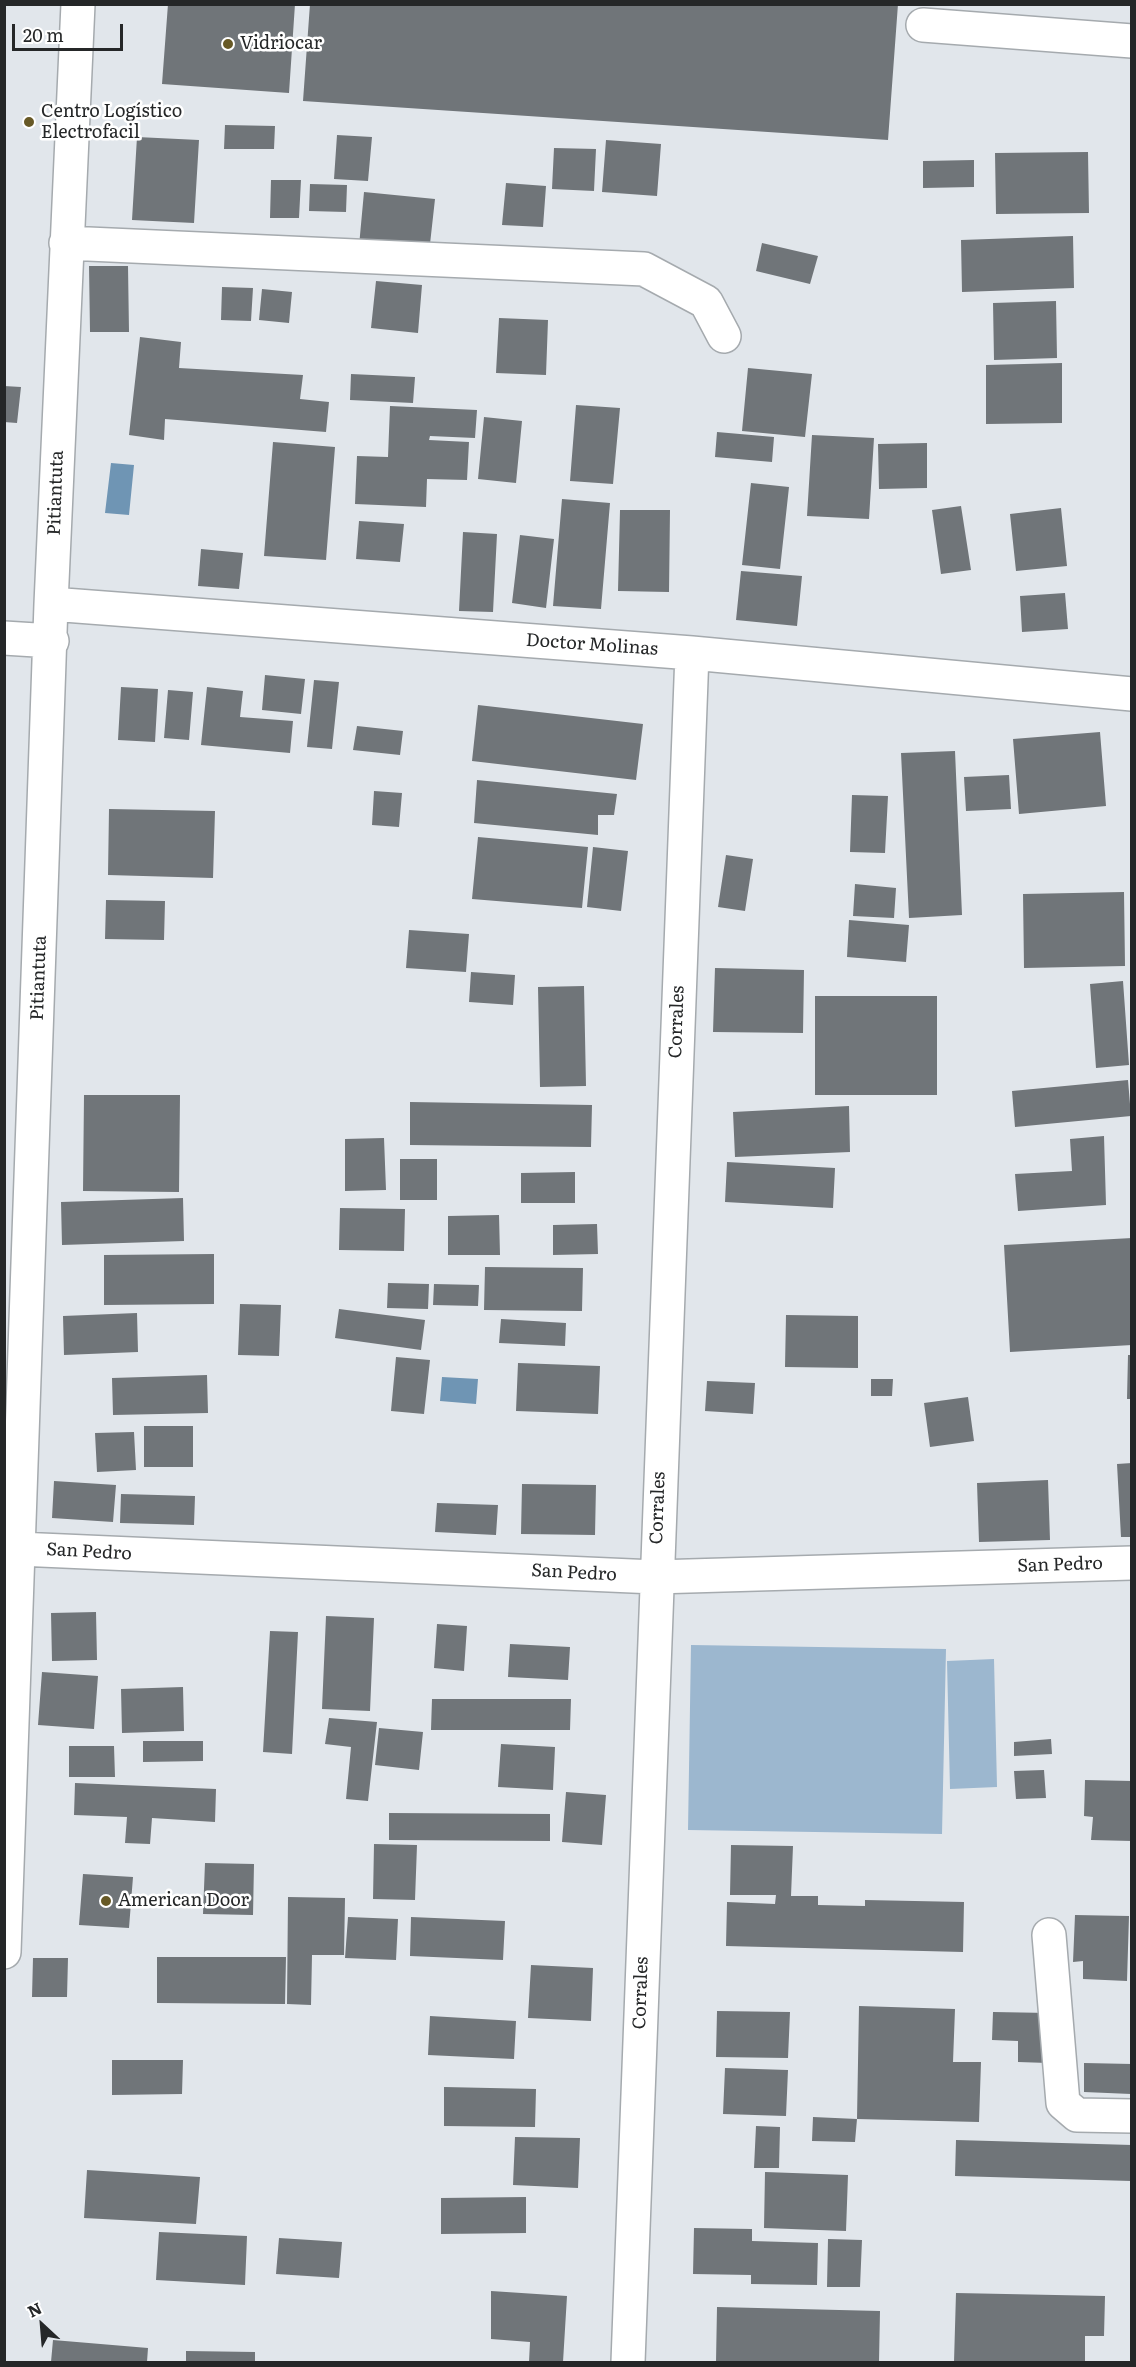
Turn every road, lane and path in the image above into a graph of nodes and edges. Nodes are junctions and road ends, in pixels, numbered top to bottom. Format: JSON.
{"nodes":[{"id":1,"x":78,"y":4,"type":"edge"},
{"id":2,"x":923,"y":25,"type":"dead end"},
{"id":3,"x":1131,"y":41,"type":"edge"},
{"id":4,"x":66,"y":243,"type":"junction"},
{"id":5,"x":724,"y":336,"type":"dead end"},
{"id":6,"x":51,"y":604,"type":"junction"},
{"id":7,"x":4,"y":638,"type":"edge"},
{"id":8,"x":52,"y":641,"type":"junction"},
{"id":9,"x":692,"y":653,"type":"junction"},
{"id":10,"x":1131,"y":694,"type":"edge"},
{"id":11,"x":17,"y":1240,"type":"edge"},
{"id":12,"x":18,"y":1549,"type":"junction"},
{"id":13,"x":1131,"y":1563,"type":"edge"},
{"id":14,"x":656,"y":1577,"type":"junction"},
{"id":15,"x":1049,"y":1935,"type":"dead end"},
{"id":16,"x":4,"y":1953,"type":"edge"},
{"id":17,"x":1131,"y":2116,"type":"edge"},
{"id":18,"x":628,"y":2362,"type":"edge"}],
"edges":[{"from":1,"to":4,"type":"street","name":"Pitiantuta"},
{"from":2,"to":3,"type":"street"},
{"from":4,"to":5,"type":"street"},
{"from":4,"to":6,"type":"street","name":"Pitiantuta"},
{"from":6,"to":8,"type":"street","name":"Pitiantuta"},
{"from":6,"to":9,"type":"street","name":"Doctor Molinas"},
{"from":7,"to":8,"type":"street"},
{"from":8,"to":11,"type":"street","name":"Pitiantuta"},
{"from":9,"to":10,"type":"street","name":"Doctor Molinas"},
{"from":9,"to":14,"type":"street","name":"Corrales"},
{"from":11,"to":12,"type":"street","name":"Pitiantuta"},
{"from":12,"to":14,"type":"street","name":"San Pedro"},
{"from":12,"to":16,"type":"street","name":"Pitiantuta"},
{"from":13,"to":14,"type":"street","name":"San Pedro"},
{"from":14,"to":18,"type":"street","name":"Corrales"},
{"from":15,"to":17,"type":"street"}]}
